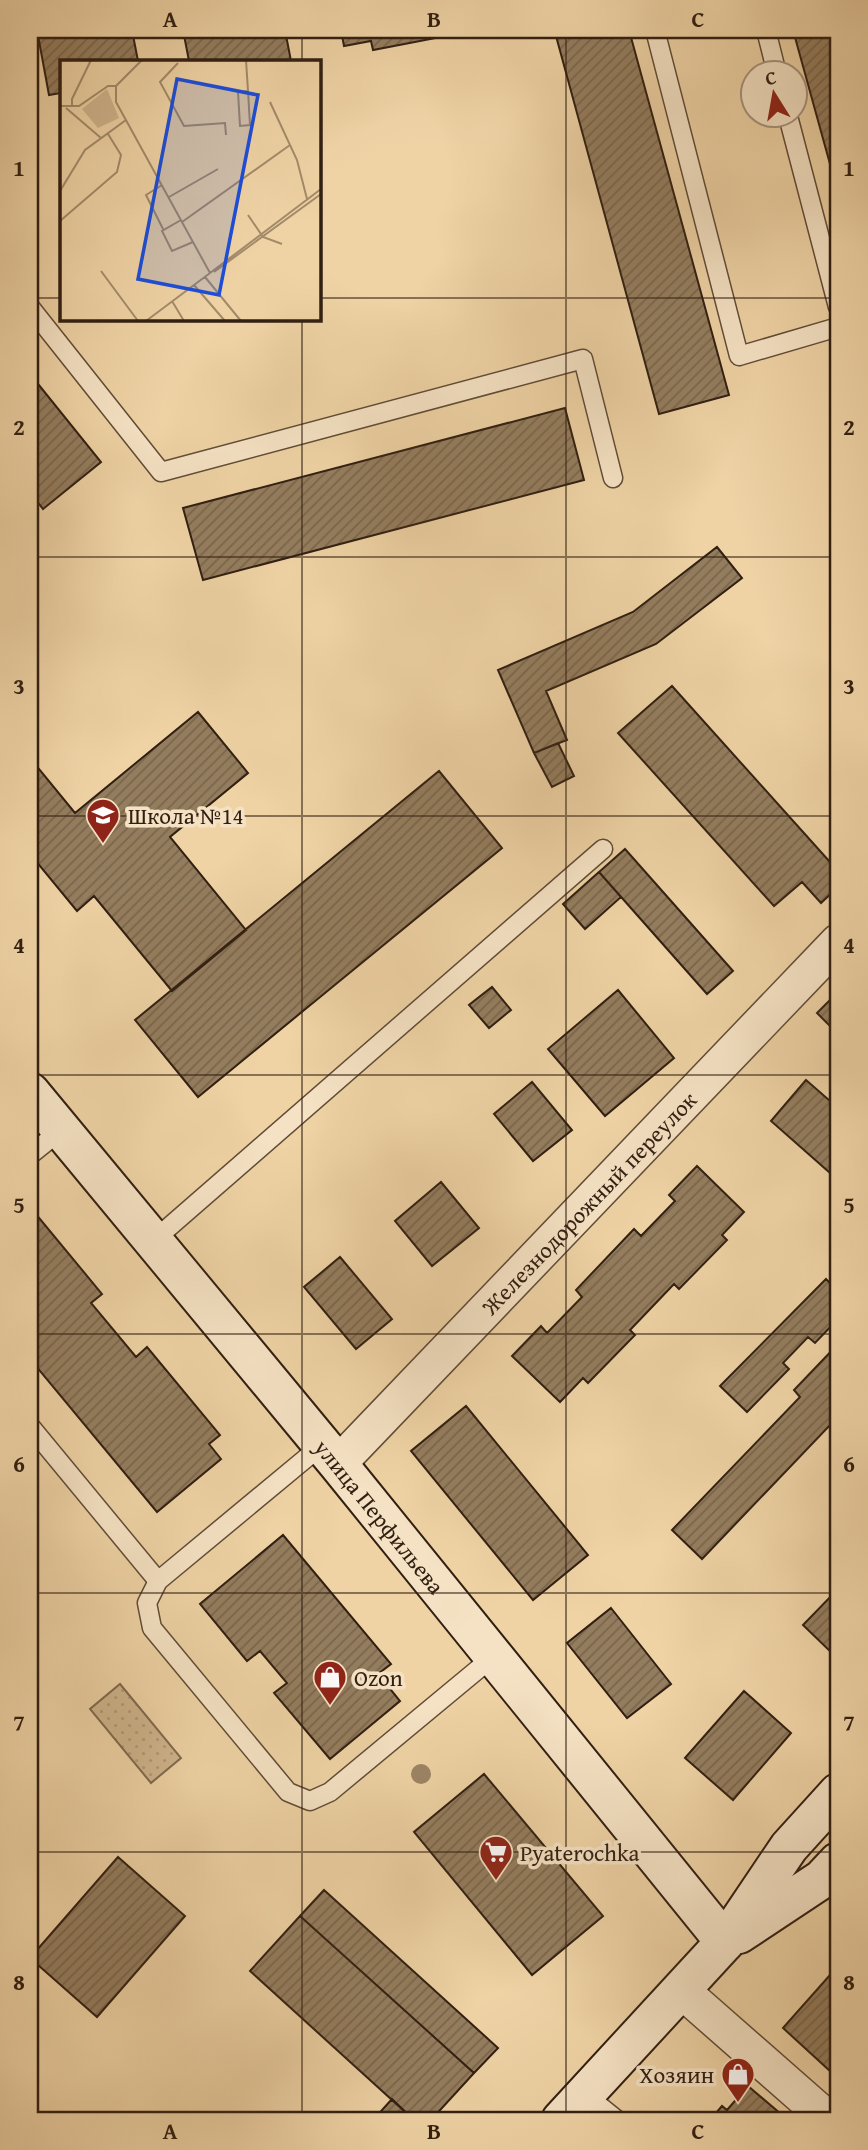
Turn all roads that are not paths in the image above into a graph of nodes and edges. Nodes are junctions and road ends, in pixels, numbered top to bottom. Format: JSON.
{"nodes":[{"id":1,"x":655,"y":30,"type":"edge"},
{"id":2,"x":766,"y":30,"type":"edge"},
{"id":3,"x":774,"y":60,"type":"edge"},
{"id":4,"x":792,"y":130,"type":"edge"},
{"id":5,"x":30,"y":307,"type":"edge"},
{"id":6,"x":838,"y":307,"type":"edge"},
{"id":7,"x":838,"y":327,"type":"edge"},
{"id":8,"x":613,"y":478,"type":"dead end"},
{"id":9,"x":603,"y":849,"type":"dead end"},
{"id":10,"x":838,"y":942,"type":"edge"},
{"id":11,"x":30,"y":1092,"type":"edge"},
{"id":12,"x":61,"y":1130,"type":"junction"},
{"id":13,"x":30,"y":1155,"type":"edge"},
{"id":14,"x":153,"y":1241,"type":"junction"},
{"id":15,"x":30,"y":1426,"type":"edge"},
{"id":16,"x":330,"y":1455,"type":"junction"},
{"id":17,"x":158,"y":1581,"type":"junction"},
{"id":18,"x":494,"y":1656,"type":"junction"},
{"id":19,"x":838,"y":1793,"type":"edge"},
{"id":20,"x":838,"y":1862,"type":"edge"},
{"id":21,"x":725,"y":1942,"type":"junction"},
{"id":22,"x":681,"y":1990,"type":"junction"},
{"id":23,"x":573,"y":2108,"type":"edge"},
{"id":24,"x":617,"y":2120,"type":"edge"},
{"id":25,"x":829,"y":2120,"type":"edge"}],
"edges":[{"from":1,"to":7,"type":"lane"},
{"from":2,"to":3,"type":"lane"},
{"from":4,"to":6,"type":"lane"},
{"from":5,"to":8,"type":"lane"},
{"from":9,"to":14,"type":"lane"},
{"from":10,"to":16,"type":"street","name":"Железнодорожный переулок"},
{"from":11,"to":12,"type":"main road","name":"улица Перфильева"},
{"from":12,"to":13,"type":"lane"},
{"from":12,"to":14,"type":"main road","name":"улица Перфильева"},
{"from":14,"to":16,"type":"main road","name":"улица Перфильева"},
{"from":15,"to":17,"type":"lane"},
{"from":16,"to":17,"type":"lane"},
{"from":16,"to":18,"type":"main road","name":"улица Перфильева"},
{"from":17,"to":18,"type":"lane"},
{"from":18,"to":21,"type":"main road","name":"улица Перфильева"},
{"from":19,"to":21,"type":"main road"},
{"from":20,"to":21,"type":"main road"},
{"from":21,"to":22,"type":"main road"},
{"from":22,"to":23,"type":"main road"},
{"from":22,"to":25,"type":"street"},
{"from":23,"to":24,"type":"lane"}]}
